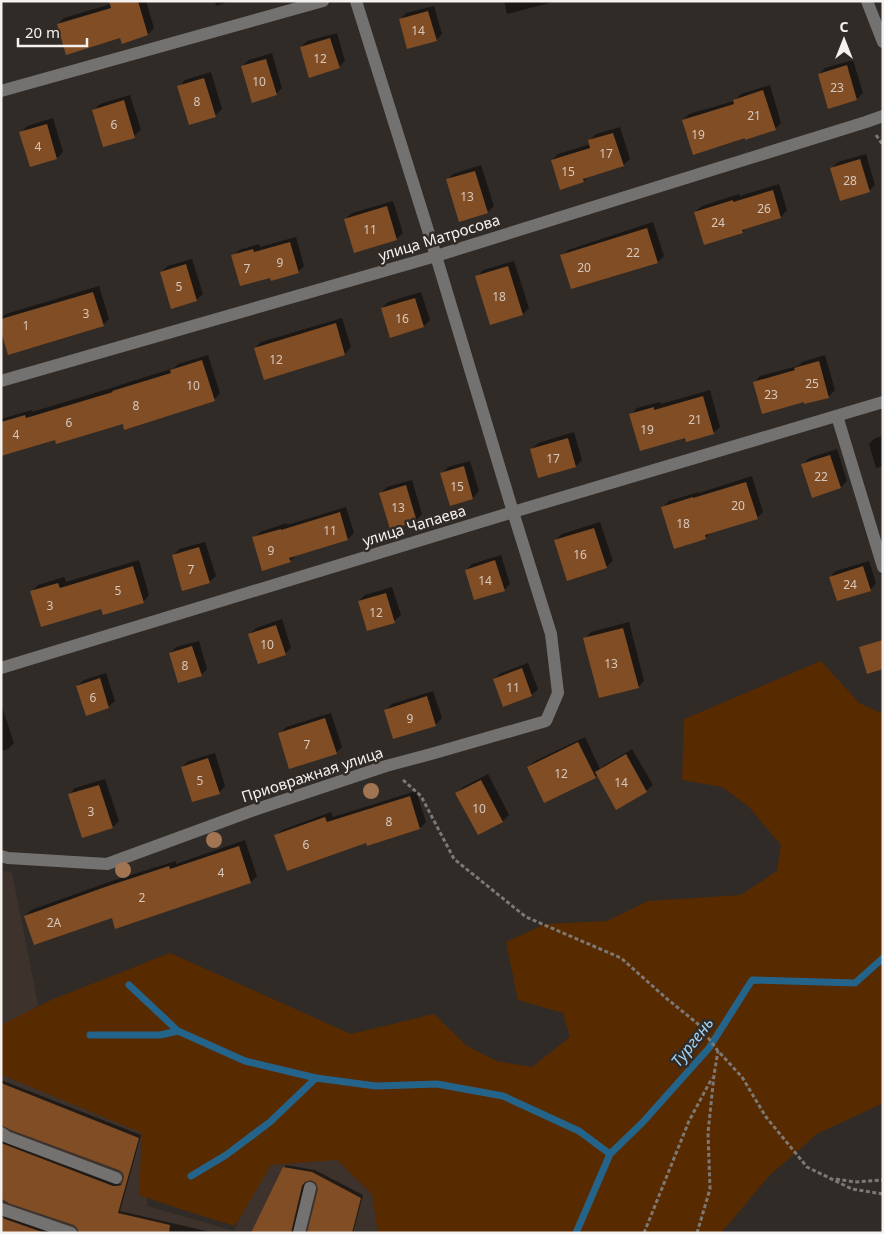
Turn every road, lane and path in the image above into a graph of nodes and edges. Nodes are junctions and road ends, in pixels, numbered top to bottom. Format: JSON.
{"nodes":[{"id":1,"x":323,"y":1,"type":"edge"},
{"id":2,"x":356,"y":1,"type":"edge"},
{"id":3,"x":867,"y":1,"type":"edge"},
{"id":4,"x":883,"y":42,"type":"edge"},
{"id":5,"x":1,"y":91,"type":"edge"},
{"id":6,"x":883,"y":116,"type":"edge"},
{"id":7,"x":436,"y":256,"type":"junction"},
{"id":8,"x":1,"y":381,"type":"edge"},
{"id":9,"x":883,"y":402,"type":"edge"},
{"id":10,"x":837,"y":416,"type":"junction"},
{"id":11,"x":513,"y":512,"type":"junction"},
{"id":12,"x":883,"y":567,"type":"edge"},
{"id":13,"x":1,"y":668,"type":"edge"},
{"id":14,"x":421,"y":796,"type":"dead end"},
{"id":15,"x":1,"y":856,"type":"edge"},
{"id":16,"x":718,"y":1051,"type":"junction"},
{"id":17,"x":714,"y":1075,"type":"junction"},
{"id":18,"x":1,"y":1133,"type":"edge"},
{"id":19,"x":116,"y":1178,"type":"dead end"},
{"id":20,"x":830,"y":1178,"type":"junction"},
{"id":21,"x":883,"y":1180,"type":"edge"},
{"id":22,"x":310,"y":1188,"type":"dead end"},
{"id":23,"x":883,"y":1194,"type":"edge"},
{"id":24,"x":1,"y":1209,"type":"edge"},
{"id":25,"x":64,"y":1231,"type":"edge"},
{"id":26,"x":299,"y":1233,"type":"edge"},
{"id":27,"x":644,"y":1233,"type":"edge"},
{"id":28,"x":696,"y":1233,"type":"edge"}],
"edges":[{"from":1,"to":5,"type":"street"},
{"from":2,"to":7,"type":"street"},
{"from":3,"to":4,"type":"street"},
{"from":6,"to":7,"type":"street","name":"улица Матросова"},
{"from":7,"to":8,"type":"street","name":"улица Матросова"},
{"from":7,"to":11,"type":"street"},
{"from":9,"to":10,"type":"street","name":"улица Чапаева"},
{"from":10,"to":11,"type":"street","name":"улица Чапаева"},
{"from":10,"to":12,"type":"street"},
{"from":11,"to":13,"type":"street","name":"улица Чапаева"},
{"from":11,"to":15,"type":"street","name":"Приовражная улица"},
{"from":14,"to":16,"type":"path"},
{"from":16,"to":17,"type":"path"},
{"from":16,"to":20,"type":"path"},
{"from":17,"to":27,"type":"path"},
{"from":17,"to":28,"type":"path"},
{"from":18,"to":19,"type":"street"},
{"from":20,"to":21,"type":"path"},
{"from":20,"to":23,"type":"path"},
{"from":22,"to":26,"type":"street"},
{"from":24,"to":25,"type":"street"}]}
